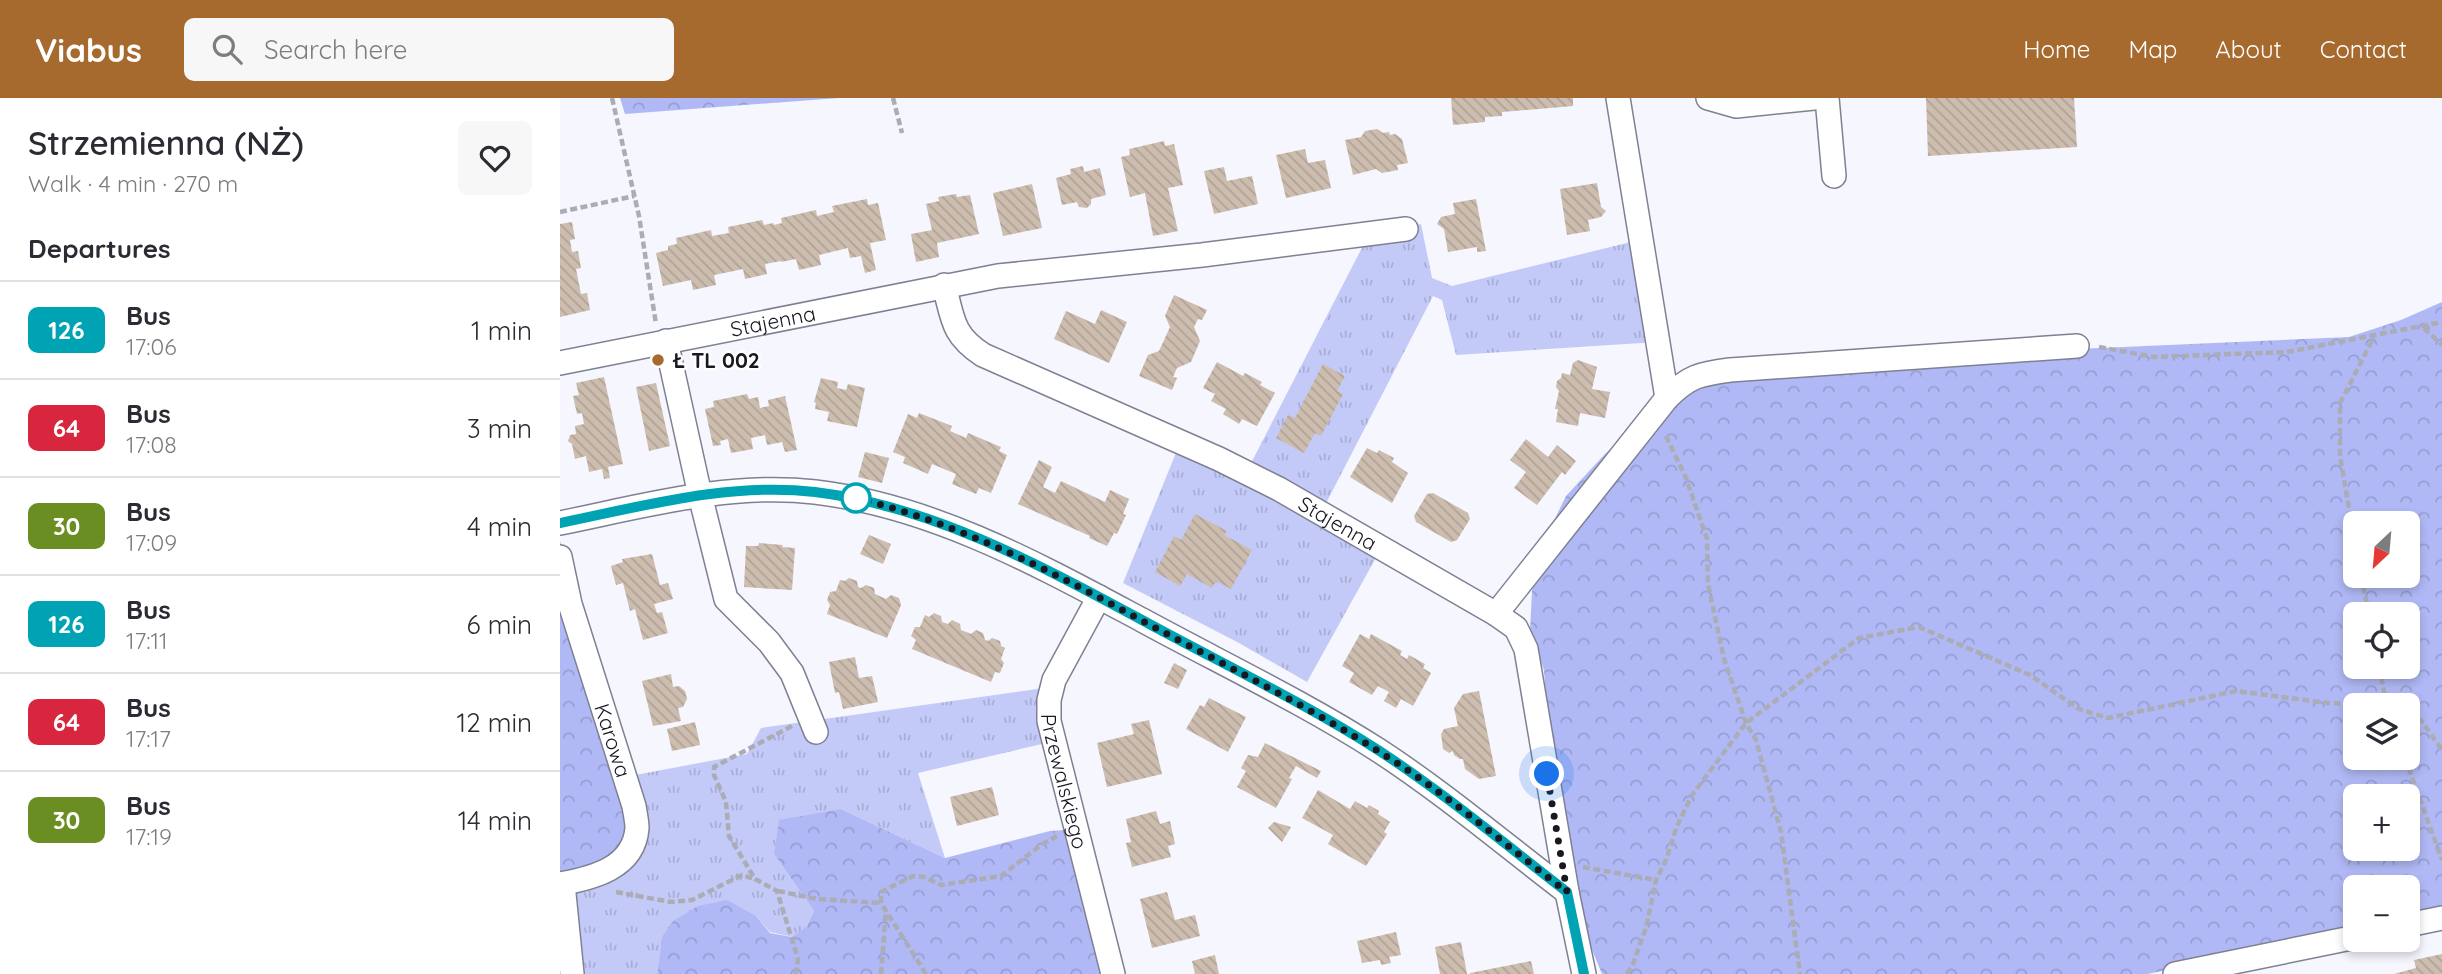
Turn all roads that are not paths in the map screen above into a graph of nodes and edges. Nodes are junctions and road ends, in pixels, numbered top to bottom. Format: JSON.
{"nodes":[{"id":1,"x":1618,"y":98,"type":"edge"},
{"id":2,"x":1708,"y":98,"type":"edge"},
{"id":3,"x":1814,"y":98,"type":"edge"},
{"id":4,"x":1827,"y":98,"type":"edge"},
{"id":5,"x":1834,"y":176,"type":"dead end"},
{"id":6,"x":1406,"y":229,"type":"dead end"},
{"id":7,"x":944,"y":285,"type":"junction"},
{"id":8,"x":662,"y":342,"type":"junction"},
{"id":9,"x":2077,"y":346,"type":"road end"},
{"id":10,"x":560,"y":363,"type":"edge"},
{"id":11,"x":1661,"y":405,"type":"junction"},
{"id":12,"x":700,"y":495,"type":"junction"},
{"id":13,"x":560,"y":523,"type":"edge"},
{"id":14,"x":560,"y":557,"type":"edge"},
{"id":15,"x":1099,"y":597,"type":"junction"},
{"id":16,"x":1496,"y":614,"type":"junction"},
{"id":17,"x":813,"y":723,"type":"road end"},
{"id":18,"x":562,"y":884,"type":"edge"},
{"id":19,"x":1567,"y":892,"type":"junction"},
{"id":20,"x":2442,"y":918,"type":"edge"},
{"id":21,"x":2420,"y":923,"type":"edge"},
{"id":22,"x":2343,"y":940,"type":"edge"},
{"id":23,"x":572,"y":974,"type":"edge"},
{"id":24,"x":1113,"y":974,"type":"edge"},
{"id":25,"x":1584,"y":974,"type":"edge"},
{"id":26,"x":2175,"y":974,"type":"edge"}],
"edges":[{"from":1,"to":11,"type":"street"},
{"from":2,"to":3,"type":"street"},
{"from":4,"to":5,"type":"street"},
{"from":6,"to":7,"type":"street","name":"Stajenna"},
{"from":7,"to":8,"type":"street","name":"Stajenna"},
{"from":7,"to":16,"type":"street","name":"Stajenna"},
{"from":8,"to":10,"type":"street","name":"Stajenna"},
{"from":8,"to":12,"type":"street"},
{"from":9,"to":11,"type":"street"},
{"from":11,"to":16,"type":"street"},
{"from":12,"to":13,"type":"street"},
{"from":12,"to":15,"type":"street"},
{"from":12,"to":17,"type":"street"},
{"from":14,"to":18,"type":"street","name":"Karowa"},
{"from":15,"to":19,"type":"street"},
{"from":15,"to":24,"type":"street","name":"Przewalskiego"},
{"from":16,"to":19,"type":"street","name":"Stajenna"},
{"from":18,"to":23,"type":"street","name":"Karowa"},
{"from":19,"to":25,"type":"street","name":"Stajenna"},
{"from":20,"to":21,"type":"street"},
{"from":22,"to":26,"type":"street"}]}
